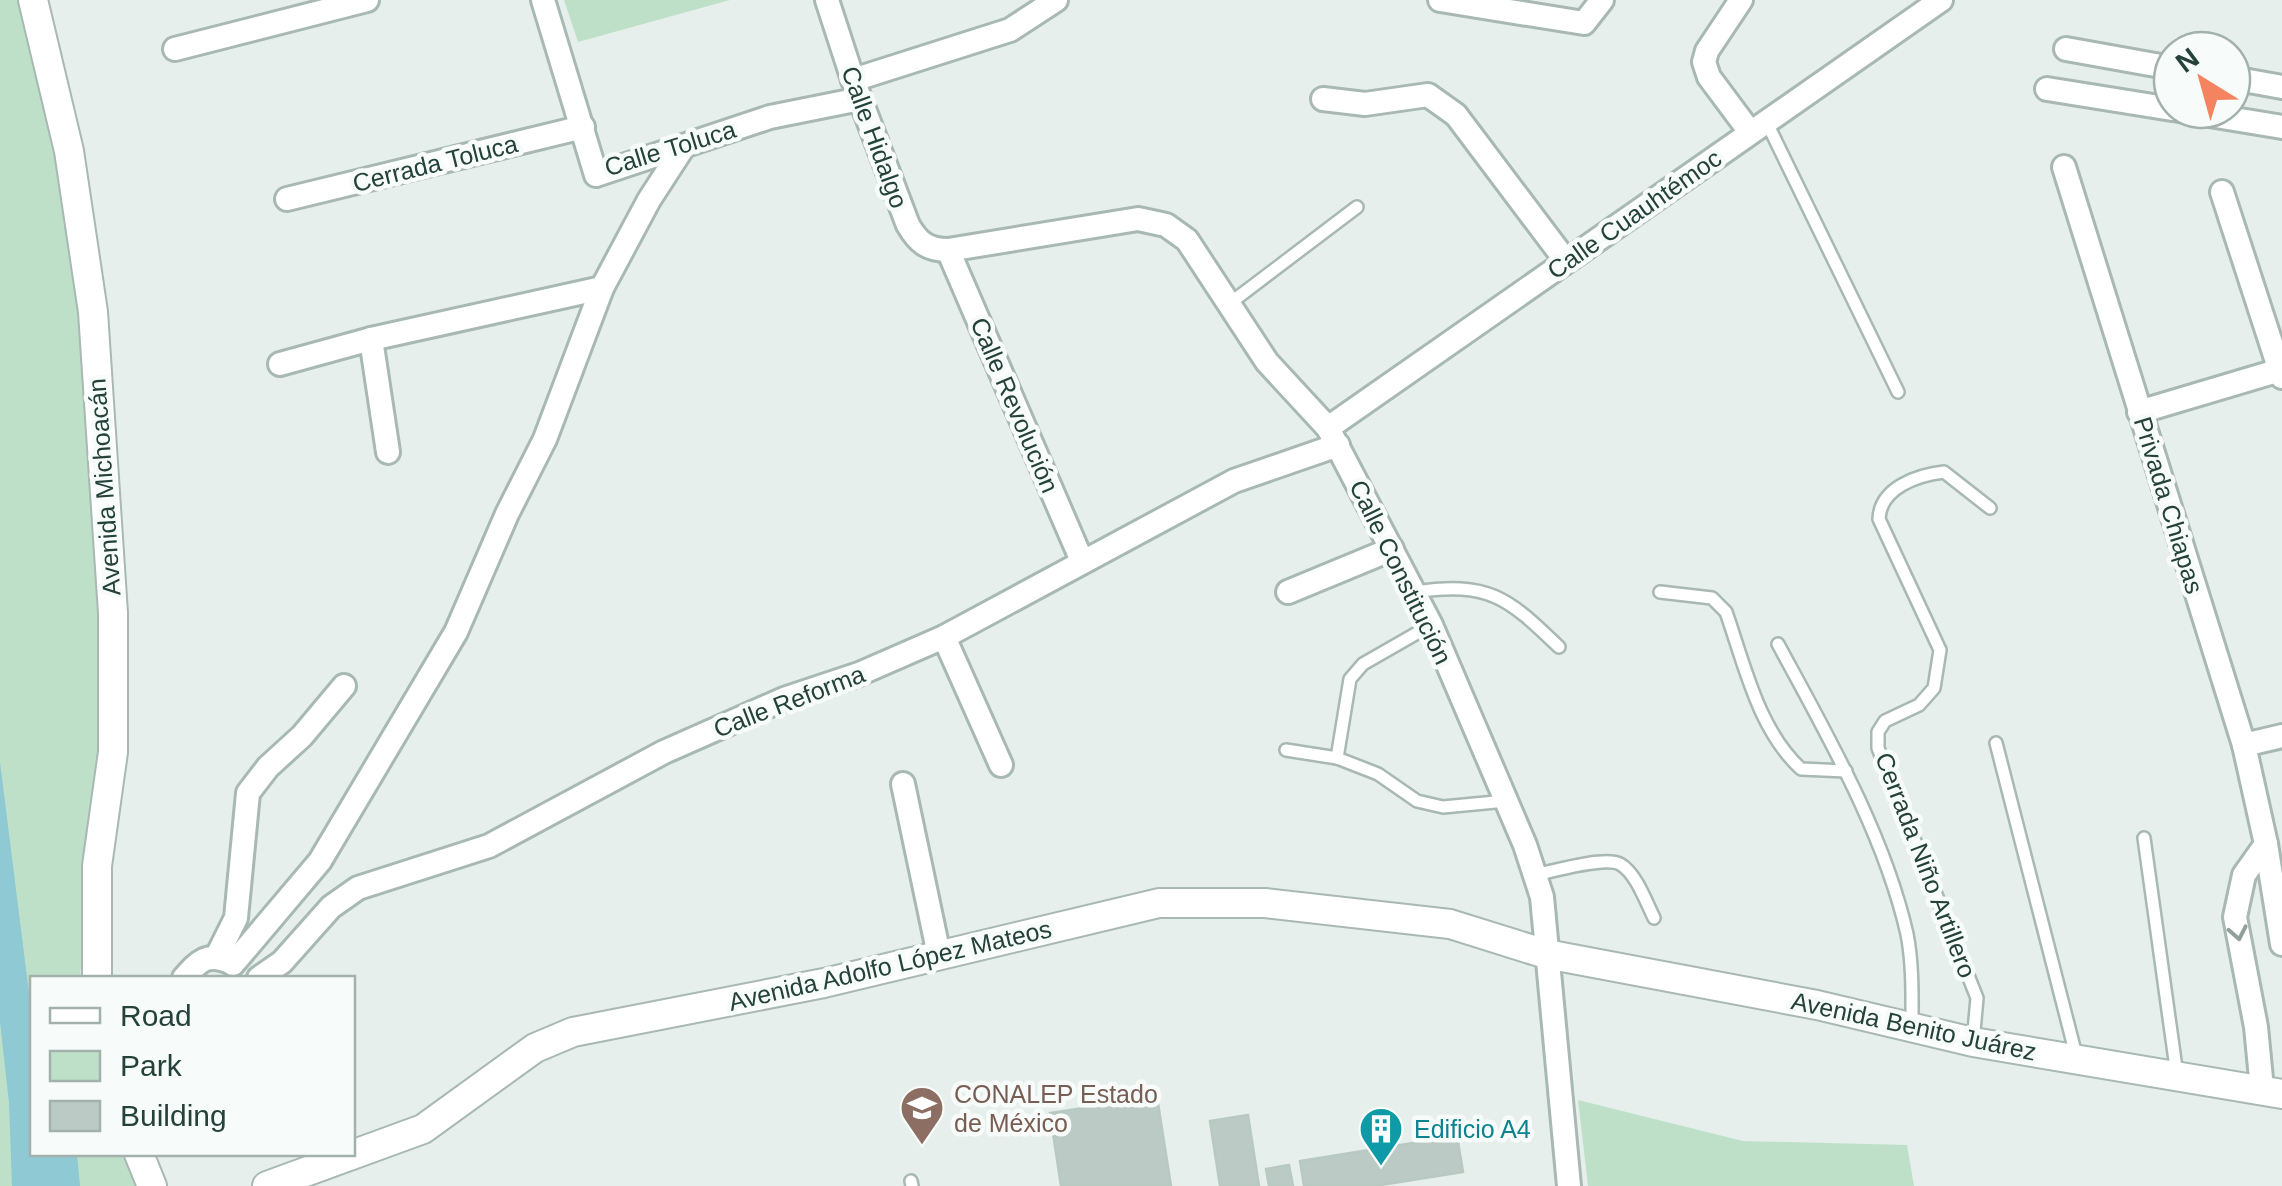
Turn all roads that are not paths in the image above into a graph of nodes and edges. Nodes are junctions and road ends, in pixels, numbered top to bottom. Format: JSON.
{"nodes":[{"id":1,"x":33,"y":0,"type":"edge"},
{"id":2,"x":367,"y":0,"type":"edge"},
{"id":3,"x":543,"y":0,"type":"edge"},
{"id":4,"x":827,"y":0,"type":"edge"},
{"id":5,"x":1056,"y":0,"type":"edge"},
{"id":6,"x":1440,"y":0,"type":"edge"},
{"id":7,"x":1602,"y":0,"type":"edge"},
{"id":8,"x":1741,"y":0,"type":"edge"},
{"id":9,"x":1941,"y":0,"type":"edge"},
{"id":10,"x":2066,"y":49,"type":"dead end"},
{"id":11,"x":175,"y":50,"type":"dead end"},
{"id":12,"x":2152,"y":64,"type":"edge"},
{"id":13,"x":2252,"y":81,"type":"edge"},
{"id":14,"x":2282,"y":86,"type":"edge"},
{"id":15,"x":2047,"y":88,"type":"dead end"},
{"id":16,"x":857,"y":90,"type":"junction"},
{"id":17,"x":1324,"y":99,"type":"dead end"},
{"id":18,"x":2152,"y":106,"type":"edge"},
{"id":19,"x":2252,"y":122,"type":"edge"},
{"id":20,"x":582,"y":127,"type":"junction"},
{"id":21,"x":1758,"y":127,"type":"junction"},
{"id":22,"x":2282,"y":127,"type":"edge"},
{"id":23,"x":684,"y":146,"type":"junction"},
{"id":24,"x":2064,"y":166,"type":"dead end"},
{"id":25,"x":2222,"y":192,"type":"dead end"},
{"id":26,"x":287,"y":198,"type":"dead end"},
{"id":27,"x":1358,"y":207,"type":"dead end"},
{"id":28,"x":948,"y":250,"type":"junction"},
{"id":29,"x":1566,"y":261,"type":"junction"},
{"id":30,"x":602,"y":288,"type":"junction"},
{"id":31,"x":1229,"y":304,"type":"junction"},
{"id":32,"x":2273,"y":315,"type":"edge"},
{"id":33,"x":371,"y":339,"type":"junction"},
{"id":34,"x":280,"y":364,"type":"dead end"},
{"id":35,"x":2281,"y":373,"type":"edge"},
{"id":36,"x":1898,"y":392,"type":"dead end"},
{"id":37,"x":2140,"y":412,"type":"junction"},
{"id":38,"x":1332,"y":437,"type":"junction"},
{"id":39,"x":388,"y":452,"type":"dead end"},
{"id":40,"x":1990,"y":508,"type":"dead end"},
{"id":41,"x":1392,"y":549,"type":"junction"},
{"id":42,"x":1082,"y":561,"type":"junction"},
{"id":43,"x":1288,"y":592,"type":"dead end"},
{"id":44,"x":1414,"y":592,"type":"junction"},
{"id":45,"x":1660,"y":592,"type":"dead end"},
{"id":46,"x":1431,"y":625,"type":"junction"},
{"id":47,"x":944,"y":637,"type":"junction"},
{"id":48,"x":1778,"y":644,"type":"dead end"},
{"id":49,"x":1558,"y":647,"type":"dead end"},
{"id":50,"x":344,"y":686,"type":"dead end"},
{"id":51,"x":2282,"y":736,"type":"edge"},
{"id":52,"x":1996,"y":744,"type":"dead end"},
{"id":53,"x":2244,"y":745,"type":"junction"},
{"id":54,"x":1286,"y":750,"type":"dead end"},
{"id":55,"x":1337,"y":758,"type":"junction"},
{"id":56,"x":1001,"y":766,"type":"dead end"},
{"id":57,"x":1846,"y":770,"type":"junction"},
{"id":58,"x":903,"y":784,"type":"dead end"},
{"id":59,"x":1506,"y":802,"type":"junction"},
{"id":60,"x":2144,"y":838,"type":"dead end"},
{"id":61,"x":2266,"y":844,"type":"junction"},
{"id":62,"x":1535,"y":875,"type":"junction"},
{"id":63,"x":1654,"y":918,"type":"dead end"},
{"id":64,"x":2282,"y":944,"type":"edge"},
{"id":65,"x":1546,"y":954,"type":"junction"},
{"id":66,"x":940,"y":955,"type":"junction"},
{"id":67,"x":232,"y":966,"type":"edge"},
{"id":68,"x":97,"y":976,"type":"edge"},
{"id":69,"x":186,"y":976,"type":"edge"},
{"id":70,"x":262,"y":976,"type":"edge"},
{"id":71,"x":1912,"y":1027,"type":"junction"},
{"id":72,"x":1973,"y":1042,"type":"junction"},
{"id":73,"x":2077,"y":1058,"type":"junction"},
{"id":74,"x":2177,"y":1075,"type":"junction"},
{"id":75,"x":2272,"y":1092,"type":"edge"},
{"id":76,"x":355,"y":1154,"type":"edge"},
{"id":77,"x":140,"y":1156,"type":"edge"},
{"id":78,"x":349,"y":1156,"type":"edge"},
{"id":79,"x":152,"y":1186,"type":"edge"},
{"id":80,"x":267,"y":1186,"type":"edge"},
{"id":81,"x":1570,"y":1186,"type":"edge"}],
"edges":[{"from":1,"to":68,"type":"street","name":"Avenida Michoacán"},
{"from":2,"to":11,"type":"street"},
{"from":3,"to":20,"type":"street","name":"Calle Toluca"},
{"from":4,"to":16,"type":"street","name":"Calle Hidalgo"},
{"from":5,"to":16,"type":"street","name":"Calle Toluca"},
{"from":6,"to":7,"type":"street"},
{"from":8,"to":21,"type":"street"},
{"from":9,"to":21,"type":"street","name":"Calle Cuauhtémoc"},
{"from":10,"to":12,"type":"street"},
{"from":13,"to":14,"type":"street"},
{"from":15,"to":18,"type":"street"},
{"from":16,"to":23,"type":"street","name":"Calle Toluca"},
{"from":16,"to":28,"type":"street","name":"Calle Hidalgo"},
{"from":17,"to":29,"type":"street"},
{"from":19,"to":22,"type":"street"},
{"from":20,"to":23,"type":"street","name":"Calle Toluca"},
{"from":20,"to":26,"type":"street","name":"Cerrada Toluca"},
{"from":21,"to":29,"type":"street","name":"Calle Cuauhtémoc"},
{"from":21,"to":36,"type":"lane"},
{"from":23,"to":30,"type":"street"},
{"from":24,"to":37,"type":"street","name":"Privada Chiapas"},
{"from":25,"to":32,"type":"street"},
{"from":27,"to":31,"type":"lane"},
{"from":28,"to":31,"type":"street","name":"Calle Constitución"},
{"from":28,"to":42,"type":"street","name":"Calle Revolución"},
{"from":29,"to":38,"type":"street","name":"Calle Cuauhtémoc"},
{"from":30,"to":33,"type":"street"},
{"from":30,"to":67,"type":"street"},
{"from":31,"to":38,"type":"street","name":"Calle Constitución"},
{"from":32,"to":35,"type":"street"},
{"from":33,"to":34,"type":"street"},
{"from":33,"to":39,"type":"street"},
{"from":35,"to":37,"type":"street"},
{"from":37,"to":53,"type":"street","name":"Privada Chiapas"},
{"from":38,"to":41,"type":"street","name":"Calle Constitución"},
{"from":38,"to":42,"type":"street","name":"Calle Reforma"},
{"from":40,"to":72,"type":"lane","name":"Cerrada Niño Artillero"},
{"from":41,"to":43,"type":"street"},
{"from":41,"to":44,"type":"street","name":"Calle Constitución"},
{"from":42,"to":47,"type":"street","name":"Calle Reforma"},
{"from":44,"to":46,"type":"street","name":"Calle Constitución"},
{"from":44,"to":49,"type":"lane"},
{"from":45,"to":57,"type":"lane"},
{"from":46,"to":55,"type":"lane"},
{"from":46,"to":59,"type":"street","name":"Calle Constitución"},
{"from":47,"to":56,"type":"street"},
{"from":47,"to":70,"type":"street","name":"Calle Reforma"},
{"from":48,"to":57,"type":"lane"},
{"from":50,"to":67,"type":"street"},
{"from":51,"to":53,"type":"street"},
{"from":52,"to":73,"type":"lane"},
{"from":53,"to":61,"type":"street","name":"Privada Chiapas"},
{"from":54,"to":55,"type":"lane"},
{"from":55,"to":59,"type":"lane"},
{"from":57,"to":71,"type":"lane"},
{"from":58,"to":66,"type":"street"},
{"from":59,"to":62,"type":"street","name":"Calle Constitución"},
{"from":60,"to":74,"type":"lane"},
{"from":61,"to":64,"type":"street","name":"Privada Chiapas"},
{"from":61,"to":75,"type":"street","one_way":true},
{"from":62,"to":63,"type":"lane"},
{"from":62,"to":65,"type":"street","name":"Calle Constitución"},
{"from":65,"to":66,"type":"street","name":"Avenida Adolfo López Mateos"},
{"from":65,"to":71,"type":"street","name":"Avenida Benito Juárez"},
{"from":65,"to":81,"type":"street","name":"Calle Constitución"},
{"from":66,"to":76,"type":"street","name":"Avenida Adolfo López Mateos"},
{"from":67,"to":69,"type":"street"},
{"from":71,"to":72,"type":"street","name":"Avenida Benito Juárez"},
{"from":72,"to":73,"type":"street","name":"Avenida Benito Juárez"},
{"from":73,"to":74,"type":"street","name":"Avenida Benito Juárez"},
{"from":74,"to":75,"type":"street","name":"Avenida Benito Juárez"},
{"from":77,"to":79,"type":"street"},
{"from":78,"to":80,"type":"street","name":"Avenida Adolfo López Mateos"}]}
